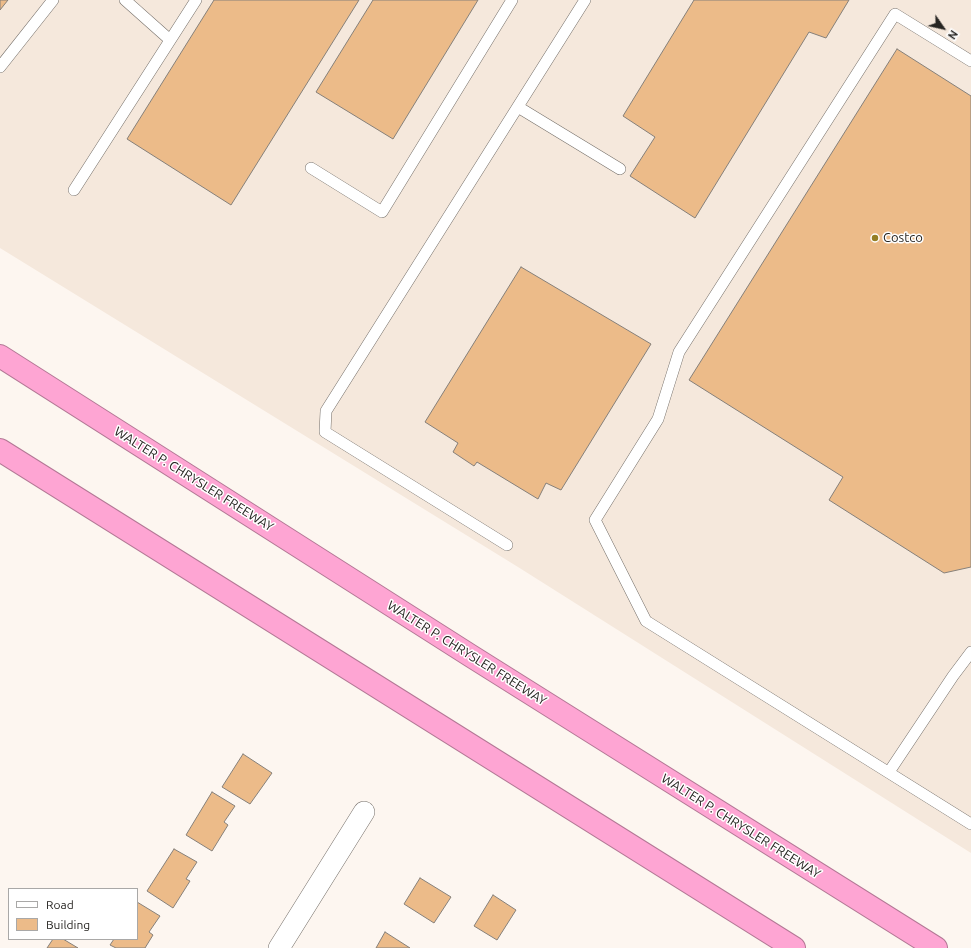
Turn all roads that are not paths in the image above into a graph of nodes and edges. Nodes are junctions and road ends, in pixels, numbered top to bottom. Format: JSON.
{"nodes":[{"id":1,"x":53,"y":0,"type":"edge"},
{"id":2,"x":125,"y":0,"type":"edge"},
{"id":3,"x":196,"y":0,"type":"edge"},
{"id":4,"x":512,"y":0,"type":"edge"},
{"id":5,"x":585,"y":0,"type":"edge"},
{"id":6,"x":170,"y":40,"type":"junction"},
{"id":7,"x":971,"y":61,"type":"edge"},
{"id":8,"x":0,"y":66,"type":"edge"},
{"id":9,"x":518,"y":107,"type":"junction"},
{"id":10,"x":311,"y":168,"type":"dead end"},
{"id":11,"x":620,"y":169,"type":"dead end"},
{"id":12,"x":74,"y":190,"type":"dead end"},
{"id":13,"x":0,"y":356,"type":"edge"},
{"id":14,"x":0,"y":450,"type":"edge"},
{"id":15,"x":507,"y":545,"type":"dead end"},
{"id":16,"x":971,"y":652,"type":"edge"},
{"id":17,"x":889,"y":772,"type":"junction"},
{"id":18,"x":364,"y":812,"type":"dead end"},
{"id":19,"x":971,"y":824,"type":"edge"},
{"id":20,"x":279,"y":948,"type":"edge"},
{"id":21,"x":794,"y":948,"type":"edge"},
{"id":22,"x":936,"y":948,"type":"edge"}],
"edges":[{"from":1,"to":8,"type":"lane"},
{"from":2,"to":6,"type":"lane"},
{"from":3,"to":6,"type":"lane"},
{"from":4,"to":10,"type":"lane"},
{"from":5,"to":9,"type":"lane"},
{"from":6,"to":12,"type":"lane"},
{"from":7,"to":17,"type":"lane"},
{"from":9,"to":11,"type":"lane"},
{"from":9,"to":15,"type":"lane"},
{"from":13,"to":22,"type":"highway","name":"WALTER P. CHRYSLER FREEWAY"},
{"from":14,"to":21,"type":"highway"},
{"from":16,"to":17,"type":"lane"},
{"from":17,"to":19,"type":"lane"},
{"from":18,"to":20,"type":"street"}]}
